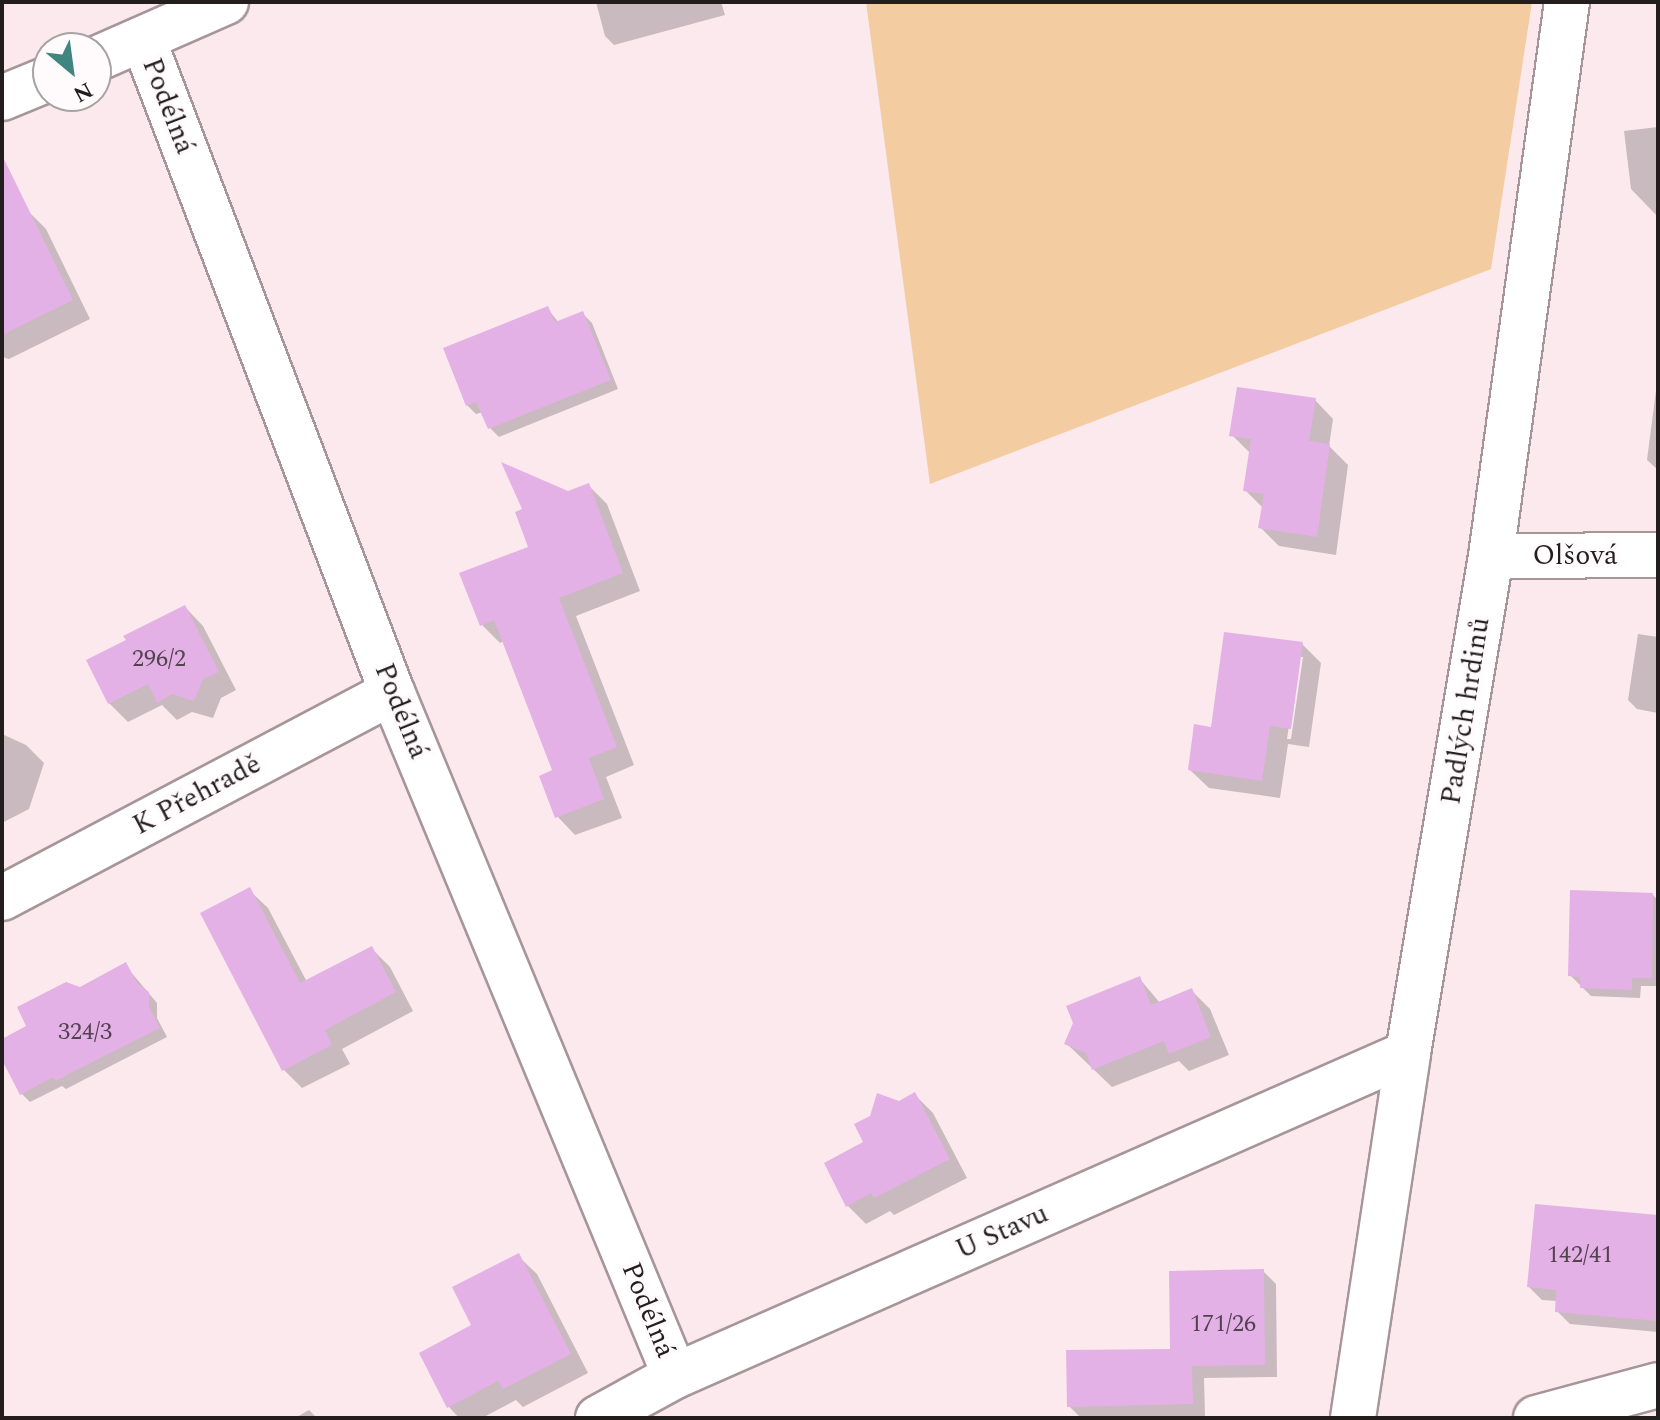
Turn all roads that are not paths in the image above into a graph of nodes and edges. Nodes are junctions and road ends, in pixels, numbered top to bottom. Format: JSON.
{"nodes":[{"id":1,"x":226,"y":2,"type":"edge"},
{"id":2,"x":1567,"y":2,"type":"edge"},
{"id":3,"x":143,"y":39,"type":"junction"},
{"id":4,"x":112,"y":52,"type":"edge"},
{"id":5,"x":32,"y":86,"type":"edge"},
{"id":6,"x":2,"y":98,"type":"edge"},
{"id":7,"x":1658,"y":555,"type":"edge"},
{"id":8,"x":1491,"y":556,"type":"junction"},
{"id":9,"x":392,"y":692,"type":"junction"},
{"id":10,"x":2,"y":898,"type":"edge"},
{"id":11,"x":1408,"y":1053,"type":"junction"},
{"id":12,"x":675,"y":1376,"type":"junction"},
{"id":13,"x":1658,"y":1385,"type":"edge"},
{"id":14,"x":598,"y":1418,"type":"edge"},
{"id":15,"x":1353,"y":1418,"type":"edge"},
{"id":16,"x":1536,"y":1418,"type":"edge"}],
"edges":[{"from":1,"to":3,"type":"street","name":"Podélná"},
{"from":2,"to":8,"type":"street","name":"Padlých hrdinů"},
{"from":3,"to":4,"type":"street","name":"Podélná"},
{"from":3,"to":9,"type":"street","name":"Podélná"},
{"from":5,"to":6,"type":"street"},
{"from":7,"to":8,"type":"street","name":"Olšová"},
{"from":8,"to":11,"type":"street","name":"Padlých hrdinů"},
{"from":9,"to":10,"type":"street","name":"K Přehradě"},
{"from":9,"to":12,"type":"street","name":"Podélná"},
{"from":11,"to":12,"type":"street","name":"U Stavu"},
{"from":11,"to":15,"type":"street","name":"Padlých hrdinů"},
{"from":12,"to":14,"type":"street","name":"U Stavu"},
{"from":13,"to":16,"type":"street"}]}
